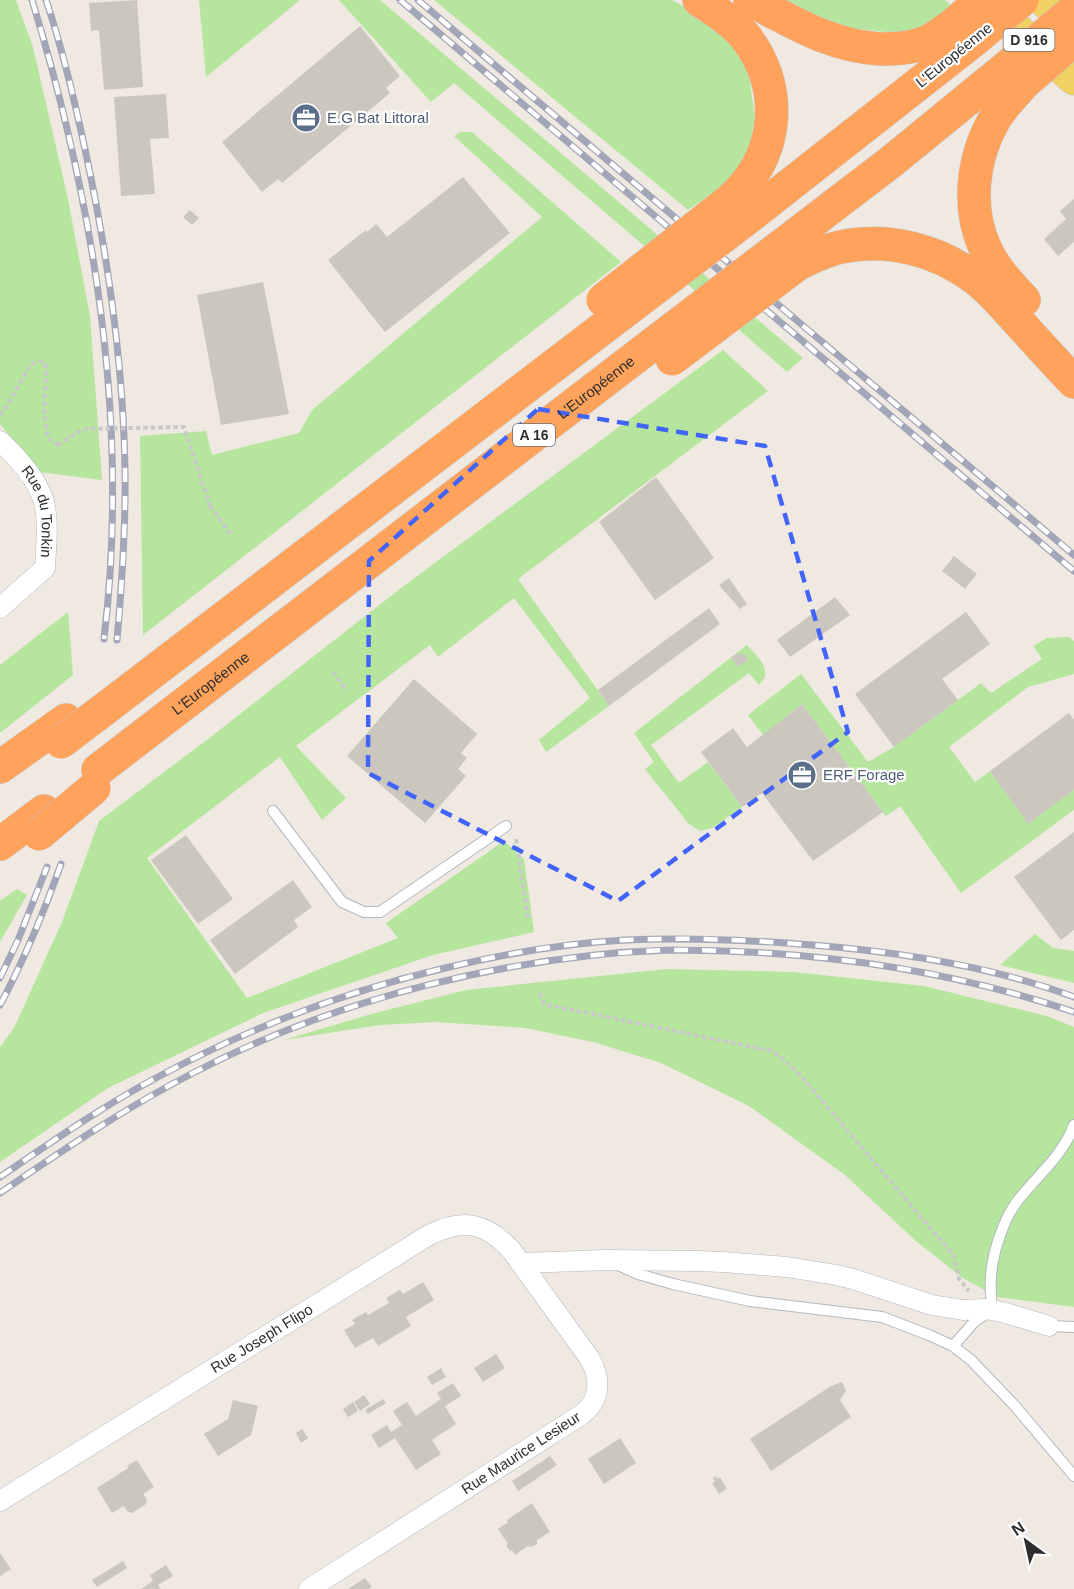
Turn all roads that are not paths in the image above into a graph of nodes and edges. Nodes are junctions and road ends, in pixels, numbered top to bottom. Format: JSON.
{"nodes":[{"id":1,"x":699,"y":0,"type":"edge"},
{"id":2,"x":750,"y":0,"type":"edge"},
{"id":3,"x":983,"y":0,"type":"edge"},
{"id":4,"x":1022,"y":0,"type":"edge"},
{"id":5,"x":1043,"y":0,"type":"edge"},
{"id":6,"x":1074,"y":10,"type":"edge"},
{"id":7,"x":1074,"y":27,"type":"edge"},
{"id":8,"x":963,"y":32,"type":"junction"},
{"id":9,"x":1074,"y":40,"type":"edge"},
{"id":10,"x":1016,"y":74,"type":"junction"},
{"id":11,"x":1074,"y":80,"type":"edge"},
{"id":12,"x":737,"y":210,"type":"junction"},
{"id":13,"x":788,"y":256,"type":"junction"},
{"id":14,"x":1074,"y":354,"type":"edge"},
{"id":15,"x":1074,"y":382,"type":"edge"},
{"id":16,"x":0,"y":441,"type":"edge"},
{"id":17,"x":0,"y":608,"type":"edge"},
{"id":18,"x":63,"y":731,"type":"junction"},
{"id":19,"x":0,"y":767,"type":"edge"},
{"id":20,"x":0,"y":789,"type":"edge"},
{"id":21,"x":273,"y":811,"type":"dead end"},
{"id":22,"x":42,"y":822,"type":"junction"},
{"id":23,"x":506,"y":826,"type":"dead end"},
{"id":24,"x":0,"y":844,"type":"edge"},
{"id":25,"x":0,"y":867,"type":"edge"},
{"id":26,"x":1074,"y":1125,"type":"edge"},
{"id":27,"x":606,"y":1260,"type":"junction"},
{"id":28,"x":521,"y":1263,"type":"junction"},
{"id":29,"x":988,"y":1310,"type":"junction"},
{"id":30,"x":1049,"y":1326,"type":"joint"},
{"id":31,"x":1074,"y":1327,"type":"edge"},
{"id":32,"x":953,"y":1346,"type":"junction"},
{"id":33,"x":1074,"y":1476,"type":"edge"},
{"id":34,"x":0,"y":1501,"type":"edge"},
{"id":35,"x":309,"y":1589,"type":"edge"}],
"edges":[{"from":1,"to":12,"type":"highway"},
{"from":2,"to":8,"type":"highway"},
{"from":3,"to":8,"type":"highway","bridge":true},
{"from":3,"to":11,"type":"main road","number":"D 916"},
{"from":4,"to":8,"type":"highway","name":"L'Européenne","number":"A 16","bridge":true},
{"from":5,"to":7,"type":"main road","number":"D 916"},
{"from":6,"to":10,"type":"highway","name":"L'Européenne","number":"A 16","bridge":true},
{"from":8,"to":12,"type":"highway","name":"L'Européenne","number":"A 16"},
{"from":9,"to":10,"type":"highway","bridge":true},
{"from":10,"to":13,"type":"highway","name":"L'Européenne","number":"A 16"},
{"from":10,"to":14,"type":"highway"},
{"from":12,"to":18,"type":"highway","name":"L'Européenne","number":"A 16","bridge":true},
{"from":13,"to":15,"type":"highway"},
{"from":13,"to":22,"type":"highway","name":"L'Européenne","number":"A 16","bridge":true},
{"from":16,"to":17,"type":"street","name":"Rue du Tonkin"},
{"from":18,"to":19,"type":"highway"},
{"from":18,"to":20,"type":"highway","name":"L'Européenne","number":"A 16"},
{"from":21,"to":23,"type":"lane"},
{"from":22,"to":24,"type":"highway"},
{"from":22,"to":25,"type":"highway"},
{"from":26,"to":29,"type":"lane"},
{"from":27,"to":28,"type":"street"},
{"from":27,"to":29,"type":"street"},
{"from":27,"to":32,"type":"lane"},
{"from":28,"to":34,"type":"street","name":"Rue Joseph Flipo"},
{"from":28,"to":35,"type":"street","name":"Rue Maurice Lesieur"},
{"from":29,"to":30,"type":"street"},
{"from":29,"to":32,"type":"lane"},
{"from":30,"to":31,"type":"lane"},
{"from":32,"to":33,"type":"lane"}]}
